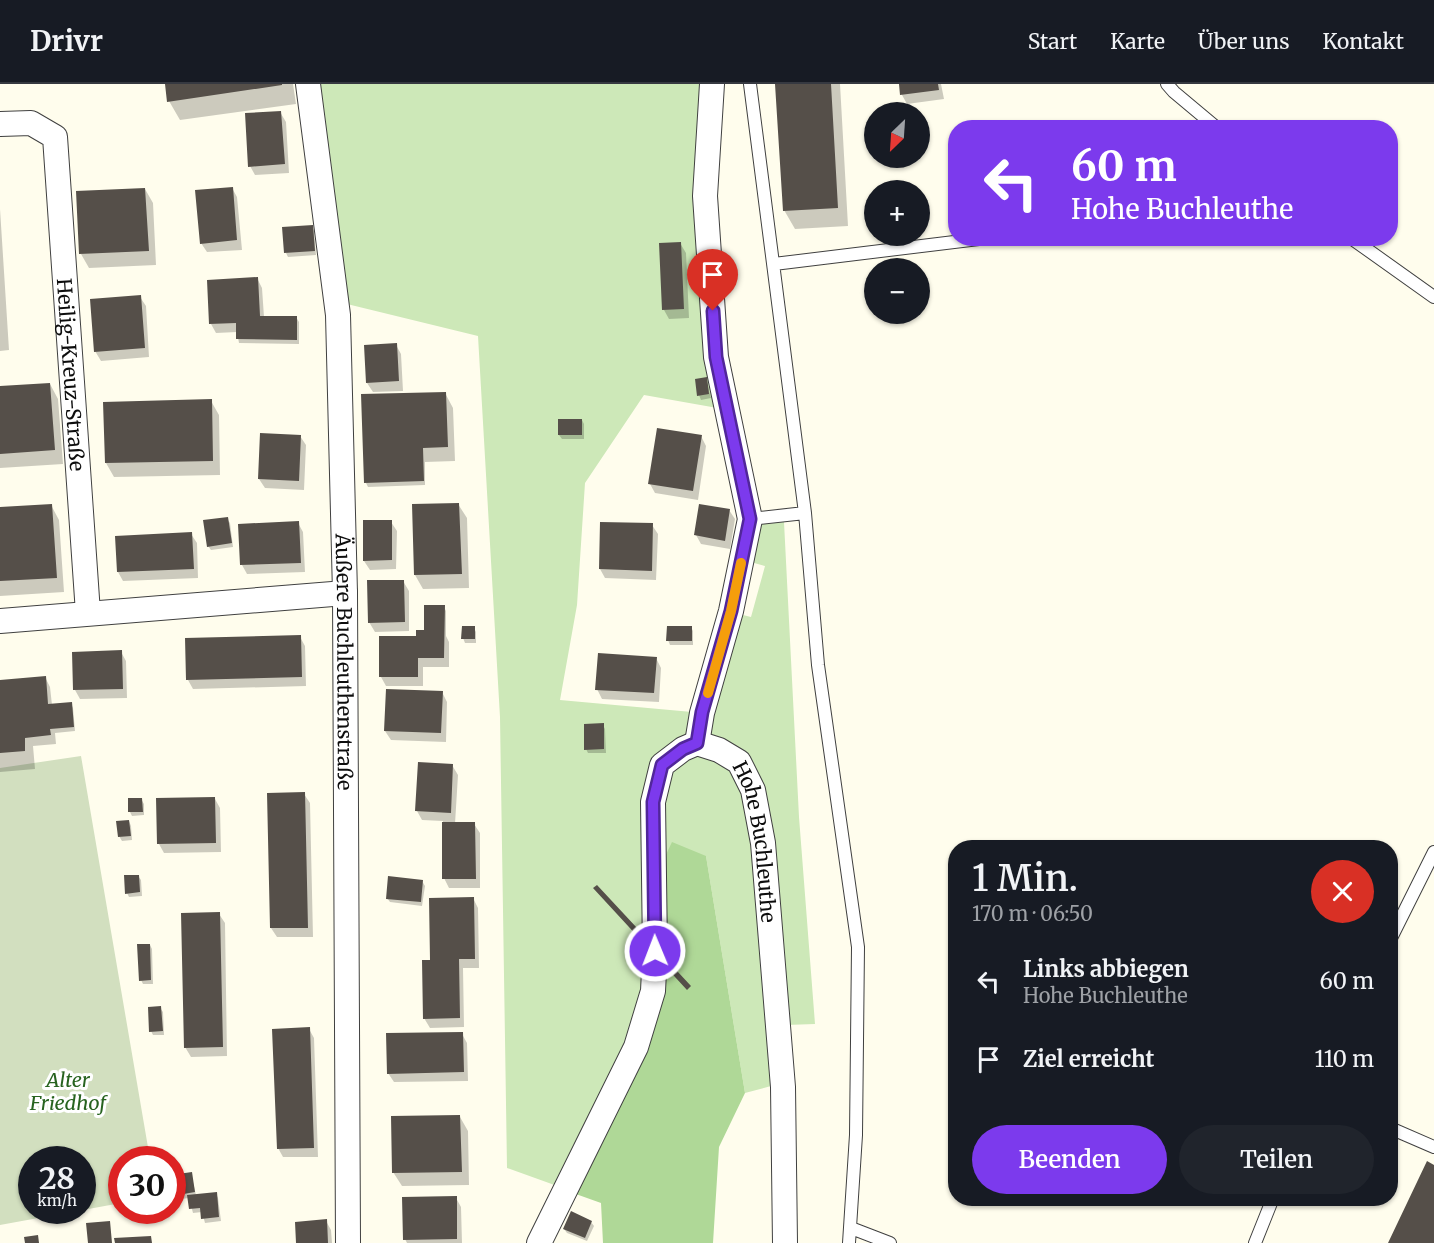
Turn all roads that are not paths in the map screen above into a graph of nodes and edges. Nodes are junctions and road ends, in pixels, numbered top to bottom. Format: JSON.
{"nodes":[{"id":1,"x":308,"y":84,"type":"edge"},
{"id":2,"x":712,"y":84,"type":"edge"},
{"id":3,"x":750,"y":84,"type":"edge"},
{"id":4,"x":1167,"y":84,"type":"edge"},
{"id":5,"x":1207,"y":120,"type":"edge"},
{"id":6,"x":0,"y":124,"type":"edge"},
{"id":7,"x":948,"y":243,"type":"edge"},
{"id":8,"x":1362,"y":246,"type":"edge"},
{"id":9,"x":774,"y":264,"type":"junction"},
{"id":10,"x":1434,"y":297,"type":"edge"},
{"id":11,"x":805,"y":513,"type":"junction"},
{"id":12,"x":750,"y":519,"type":"junction"},
{"id":13,"x":345,"y":592,"type":"junction"},
{"id":14,"x":88,"y":613,"type":"junction"},
{"id":15,"x":0,"y":621,"type":"edge"},
{"id":16,"x":697,"y":743,"type":"junction"},
{"id":17,"x":1434,"y":852,"type":"edge"},
{"id":18,"x":1398,"y":924,"type":"edge"},
{"id":19,"x":1398,"y":1131,"type":"edge"},
{"id":20,"x":1434,"y":1147,"type":"edge"},
{"id":21,"x":1270,"y":1206,"type":"edge"},
{"id":22,"x":851,"y":1228,"type":"junction"},
{"id":23,"x":348,"y":1243,"type":"edge"},
{"id":24,"x":539,"y":1243,"type":"edge"},
{"id":25,"x":785,"y":1243,"type":"edge"},
{"id":26,"x":849,"y":1243,"type":"edge"},
{"id":27,"x":890,"y":1243,"type":"edge"},
{"id":28,"x":1255,"y":1243,"type":"edge"}],
"edges":[{"from":1,"to":13,"type":"street","name":"Äußere Buchleuthenstraße"},
{"from":2,"to":12,"type":"street"},
{"from":3,"to":9,"type":"lane"},
{"from":4,"to":5,"type":"lane"},
{"from":6,"to":14,"type":"street","name":"Heilig-Kreuz-Straße"},
{"from":7,"to":9,"type":"lane"},
{"from":8,"to":10,"type":"lane"},
{"from":9,"to":11,"type":"lane"},
{"from":11,"to":12,"type":"lane"},
{"from":11,"to":22,"type":"lane"},
{"from":12,"to":16,"type":"street"},
{"from":13,"to":14,"type":"street"},
{"from":13,"to":23,"type":"street","name":"Äußere Buchleuthenstraße"},
{"from":14,"to":15,"type":"street"},
{"from":16,"to":24,"type":"street"},
{"from":16,"to":25,"type":"street","name":"Hohe Buchleuthe"},
{"from":17,"to":18,"type":"lane"},
{"from":19,"to":20,"type":"lane"},
{"from":21,"to":28,"type":"lane"},
{"from":22,"to":26,"type":"lane"},
{"from":22,"to":27,"type":"lane"}]}
